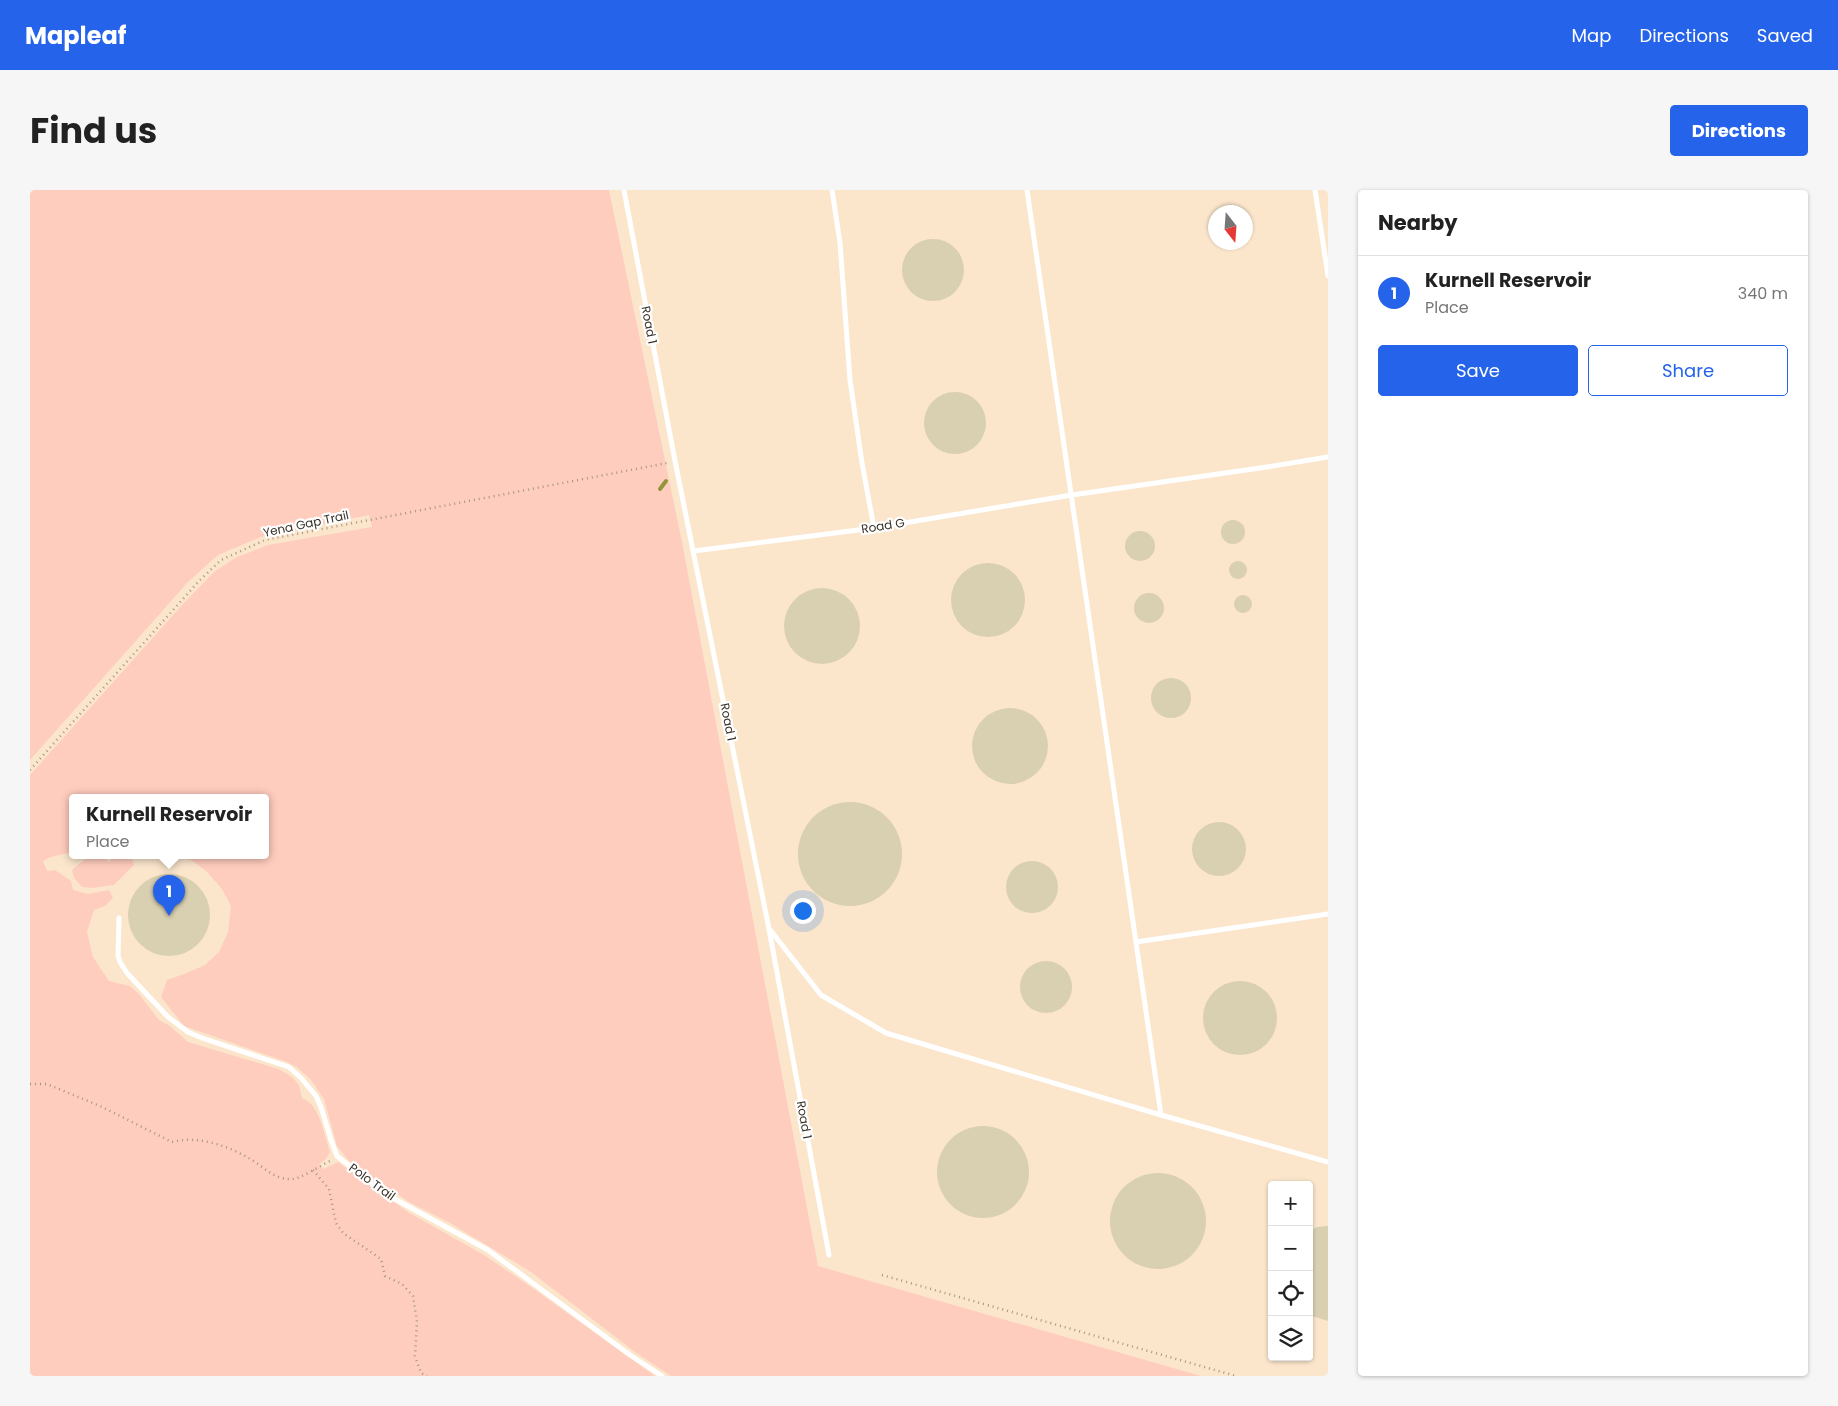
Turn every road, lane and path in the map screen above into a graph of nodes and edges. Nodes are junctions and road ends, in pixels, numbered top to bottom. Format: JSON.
{"nodes":[{"id":1,"x":624,"y":190,"type":"edge"},
{"id":2,"x":832,"y":190,"type":"edge"},
{"id":3,"x":1027,"y":190,"type":"edge"},
{"id":4,"x":1315,"y":190,"type":"edge"},
{"id":5,"x":1328,"y":276,"type":"edge"},
{"id":6,"x":1328,"y":457,"type":"edge"},
{"id":7,"x":675,"y":461,"type":"junction"},
{"id":8,"x":1072,"y":495,"type":"junction"},
{"id":9,"x":874,"y":528,"type":"junction"},
{"id":10,"x":694,"y":551,"type":"junction"},
{"id":11,"x":30,"y":770,"type":"edge"},
{"id":12,"x":1328,"y":914,"type":"edge"},
{"id":13,"x":119,"y":918,"type":"dead end"},
{"id":14,"x":769,"y":929,"type":"junction"},
{"id":15,"x":1136,"y":942,"type":"junction"},
{"id":16,"x":30,"y":1084,"type":"edge"},
{"id":17,"x":1161,"y":1115,"type":"junction"},
{"id":18,"x":338,"y":1156,"type":"junction"},
{"id":19,"x":1328,"y":1162,"type":"edge"},
{"id":20,"x":313,"y":1170,"type":"junction"},
{"id":21,"x":829,"y":1255,"type":"dead end"},
{"id":22,"x":882,"y":1275,"type":"dead end"},
{"id":23,"x":427,"y":1376,"type":"edge"},
{"id":24,"x":662,"y":1376,"type":"edge"},
{"id":25,"x":1236,"y":1376,"type":"edge"}],
"edges":[{"from":1,"to":7,"type":"lane","name":"Road 1"},
{"from":2,"to":9,"type":"lane"},
{"from":3,"to":8,"type":"lane"},
{"from":4,"to":5,"type":"lane"},
{"from":6,"to":8,"type":"lane","name":"Road G"},
{"from":7,"to":10,"type":"lane","name":"Road 1"},
{"from":7,"to":11,"type":"path","name":"Yena Gap Trail"},
{"from":8,"to":9,"type":"lane","name":"Road G"},
{"from":8,"to":15,"type":"lane"},
{"from":9,"to":10,"type":"lane","name":"Road G"},
{"from":10,"to":14,"type":"lane","name":"Road 1"},
{"from":12,"to":15,"type":"lane"},
{"from":13,"to":18,"type":"lane"},
{"from":14,"to":17,"type":"lane"},
{"from":14,"to":21,"type":"lane","name":"Road 1"},
{"from":15,"to":17,"type":"lane"},
{"from":16,"to":20,"type":"path","name":"Polo Trail"},
{"from":17,"to":19,"type":"lane"},
{"from":18,"to":20,"type":"path","name":"Polo Trail"},
{"from":18,"to":24,"type":"lane","name":"Polo Trail"},
{"from":20,"to":23,"type":"path"},
{"from":22,"to":25,"type":"path"}]}
